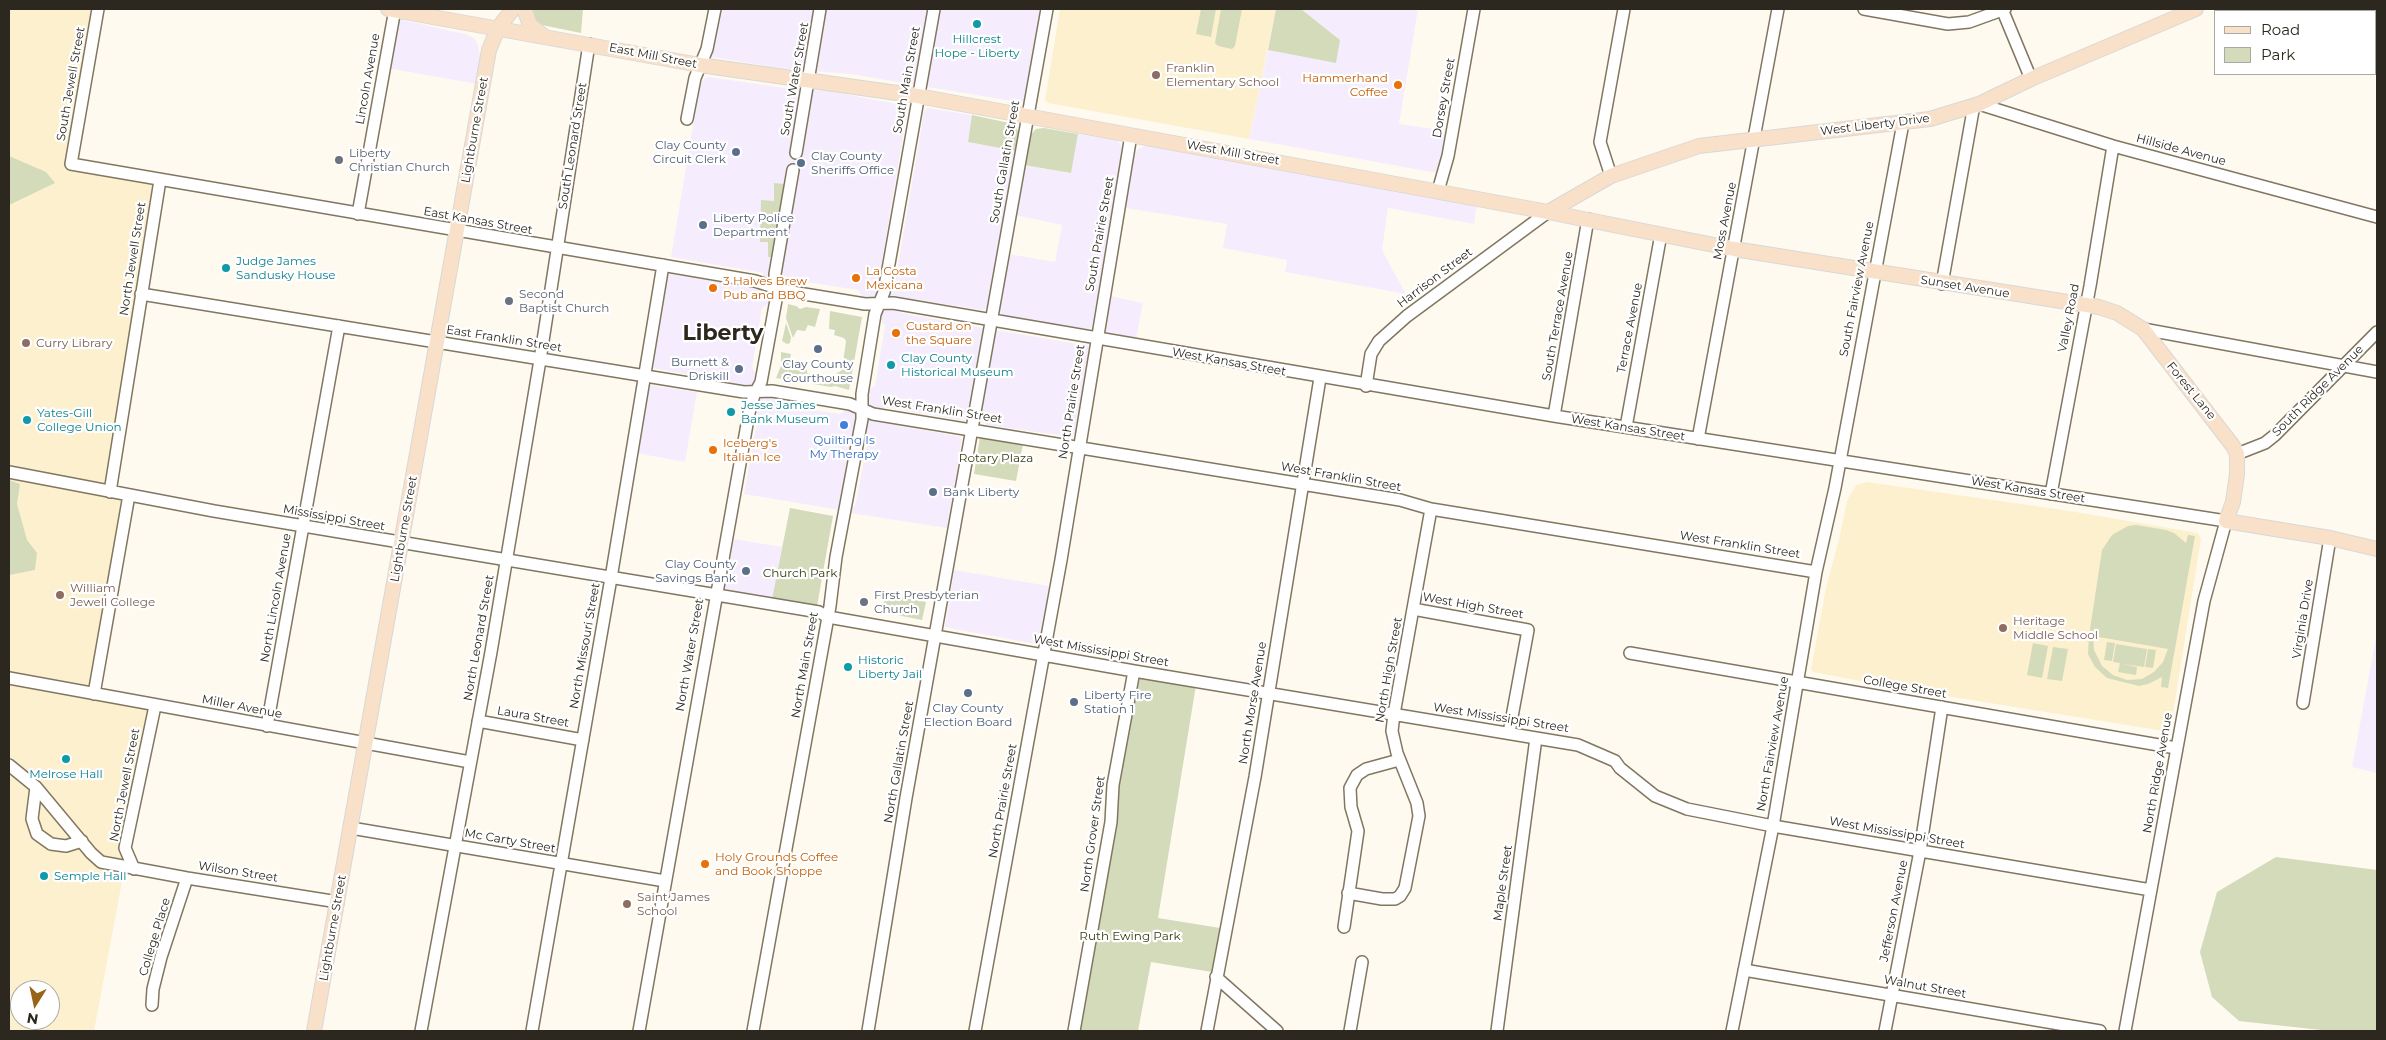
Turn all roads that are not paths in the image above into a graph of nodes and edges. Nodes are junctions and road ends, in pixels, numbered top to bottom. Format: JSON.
{"nodes":[{"id":1,"x":98,"y":9,"type":"edge"},
{"id":2,"x":393,"y":9,"type":"edge"},
{"id":3,"x":513,"y":9,"type":"edge"},
{"id":4,"x":524,"y":9,"type":"edge"},
{"id":5,"x":715,"y":9,"type":"edge"},
{"id":6,"x":820,"y":9,"type":"edge"},
{"id":7,"x":934,"y":9,"type":"edge"},
{"id":8,"x":1047,"y":9,"type":"edge"},
{"id":9,"x":1474,"y":9,"type":"edge"},
{"id":10,"x":1624,"y":9,"type":"edge"},
{"id":11,"x":1778,"y":9,"type":"edge"},
{"id":12,"x":1864,"y":9,"type":"edge"},
{"id":13,"x":2003,"y":9,"type":"edge"},
{"id":14,"x":2196,"y":9,"type":"edge"},
{"id":15,"x":498,"y":28,"type":"junction"},
{"id":16,"x":545,"y":36,"type":"junction"},
{"id":17,"x":589,"y":44,"type":"junction"},
{"id":18,"x":700,"y":65,"type":"junction"},
{"id":19,"x":2031,"y":79,"type":"junction"},
{"id":20,"x":808,"y":80,"type":"junction"},
{"id":21,"x":918,"y":96,"type":"junction"},
{"id":22,"x":1976,"y":105,"type":"junction"},
{"id":23,"x":1028,"y":116,"type":"junction"},
{"id":24,"x":687,"y":119,"type":"dead end"},
{"id":25,"x":1903,"y":123,"type":"junction"},
{"id":26,"x":1131,"y":135,"type":"junction"},
{"id":27,"x":1755,"y":139,"type":"junction"},
{"id":28,"x":2113,"y":146,"type":"junction"},
{"id":29,"x":796,"y":153,"type":"dead end"},
{"id":30,"x":71,"y":164,"type":"joint"},
{"id":31,"x":793,"y":170,"type":"dead end"},
{"id":32,"x":1611,"y":176,"type":"junction"},
{"id":33,"x":160,"y":180,"type":"junction"},
{"id":34,"x":1438,"y":191,"type":"junction"},
{"id":35,"x":1548,"y":212,"type":"junction"},
{"id":36,"x":358,"y":214,"type":"junction"},
{"id":37,"x":2377,"y":217,"type":"edge"},
{"id":38,"x":1588,"y":219,"type":"junction"},
{"id":39,"x":457,"y":231,"type":"junction"},
{"id":40,"x":1661,"y":234,"type":"junction"},
{"id":41,"x":558,"y":248,"type":"junction"},
{"id":42,"x":1734,"y":249,"type":"junction"},
{"id":43,"x":663,"y":265,"type":"junction"},
{"id":44,"x":1874,"y":272,"type":"junction"},
{"id":45,"x":1942,"y":284,"type":"junction"},
{"id":46,"x":774,"y":287,"type":"junction"},
{"id":47,"x":141,"y":294,"type":"junction"},
{"id":48,"x":880,"y":304,"type":"junction"},
{"id":49,"x":2086,"y":305,"type":"junction"},
{"id":50,"x":991,"y":320,"type":"junction"},
{"id":51,"x":339,"y":326,"type":"junction"},
{"id":52,"x":2143,"y":329,"type":"junction"},
{"id":53,"x":2377,"y":332,"type":"edge"},
{"id":54,"x":1096,"y":339,"type":"junction"},
{"id":55,"x":437,"y":342,"type":"junction"},
{"id":56,"x":540,"y":360,"type":"junction"},
{"id":57,"x":2345,"y":365,"type":"junction"},
{"id":58,"x":2377,"y":372,"type":"edge"},
{"id":59,"x":645,"y":376,"type":"junction"},
{"id":60,"x":1320,"y":378,"type":"junction"},
{"id":61,"x":1366,"y":386,"type":"junction"},
{"id":62,"x":756,"y":392,"type":"junction"},
{"id":63,"x":862,"y":410,"type":"junction"},
{"id":64,"x":1554,"y":416,"type":"junction"},
{"id":65,"x":1626,"y":428,"type":"junction"},
{"id":66,"x":972,"y":429,"type":"junction"},
{"id":67,"x":1698,"y":438,"type":"junction"},
{"id":68,"x":1079,"y":447,"type":"junction"},
{"id":69,"x":2237,"y":454,"type":"junction"},
{"id":70,"x":1838,"y":460,"type":"junction"},
{"id":71,"x":9,"y":472,"type":"edge"},
{"id":72,"x":1303,"y":485,"type":"junction"},
{"id":73,"x":110,"y":492,"type":"junction"},
{"id":74,"x":2051,"y":494,"type":"junction"},
{"id":75,"x":129,"y":495,"type":"junction"},
{"id":76,"x":1431,"y":509,"type":"junction"},
{"id":77,"x":2226,"y":522,"type":"junction"},
{"id":78,"x":302,"y":526,"type":"junction"},
{"id":79,"x":2330,"y":538,"type":"junction"},
{"id":80,"x":401,"y":544,"type":"junction"},
{"id":81,"x":2377,"y":549,"type":"edge"},
{"id":82,"x":506,"y":561,"type":"junction"},
{"id":83,"x":1816,"y":572,"type":"junction"},
{"id":84,"x":611,"y":578,"type":"junction"},
{"id":85,"x":715,"y":596,"type":"junction"},
{"id":86,"x":1413,"y":609,"type":"junction"},
{"id":87,"x":828,"y":616,"type":"junction"},
{"id":88,"x":935,"y":636,"type":"junction"},
{"id":89,"x":1630,"y":653,"type":"dead end"},
{"id":90,"x":1043,"y":655,"type":"junction"},
{"id":91,"x":1134,"y":671,"type":"junction"},
{"id":92,"x":9,"y":678,"type":"edge"},
{"id":93,"x":1798,"y":682,"type":"junction"},
{"id":94,"x":1268,"y":693,"type":"junction"},
{"id":95,"x":94,"y":694,"type":"junction"},
{"id":96,"x":2303,"y":703,"type":"dead end"},
{"id":97,"x":155,"y":706,"type":"junction"},
{"id":98,"x":1942,"y":707,"type":"junction"},
{"id":99,"x":1394,"y":714,"type":"junction"},
{"id":100,"x":478,"y":721,"type":"junction"},
{"id":101,"x":267,"y":726,"type":"junction"},
{"id":102,"x":1509,"y":734,"type":"junction"},
{"id":103,"x":1536,"y":738,"type":"junction"},
{"id":104,"x":583,"y":740,"type":"junction"},
{"id":105,"x":366,"y":744,"type":"junction"},
{"id":106,"x":2176,"y":748,"type":"junction"},
{"id":107,"x":1399,"y":760,"type":"junction"},
{"id":108,"x":470,"y":762,"type":"junction"},
{"id":109,"x":9,"y":766,"type":"edge"},
{"id":110,"x":36,"y":787,"type":"junction"},
{"id":111,"x":1773,"y":826,"type":"junction"},
{"id":112,"x":351,"y":828,"type":"junction"},
{"id":113,"x":82,"y":841,"type":"junction"},
{"id":114,"x":455,"y":846,"type":"junction"},
{"id":115,"x":1920,"y":851,"type":"junction"},
{"id":116,"x":561,"y":863,"type":"junction"},
{"id":117,"x":134,"y":869,"type":"junction"},
{"id":118,"x":188,"y":878,"type":"junction"},
{"id":119,"x":665,"y":881,"type":"junction"},
{"id":120,"x":2151,"y":890,"type":"junction"},
{"id":121,"x":1348,"y":893,"type":"junction"},
{"id":122,"x":338,"y":902,"type":"junction"},
{"id":123,"x":1344,"y":927,"type":"dead end"},
{"id":124,"x":1362,"y":962,"type":"dead end"},
{"id":125,"x":1744,"y":970,"type":"junction"},
{"id":126,"x":1216,"y":977,"type":"junction"},
{"id":127,"x":1891,"y":995,"type":"junction"},
{"id":128,"x":152,"y":1005,"type":"dead end"},
{"id":129,"x":314,"y":1031,"type":"edge"},
{"id":130,"x":421,"y":1031,"type":"edge"},
{"id":131,"x":532,"y":1031,"type":"edge"},
{"id":132,"x":638,"y":1031,"type":"edge"},
{"id":133,"x":753,"y":1031,"type":"edge"},
{"id":134,"x":868,"y":1031,"type":"edge"},
{"id":135,"x":975,"y":1031,"type":"edge"},
{"id":136,"x":1074,"y":1031,"type":"edge"},
{"id":137,"x":1207,"y":1031,"type":"edge"},
{"id":138,"x":1277,"y":1031,"type":"edge"},
{"id":139,"x":1350,"y":1031,"type":"edge"},
{"id":140,"x":1496,"y":1031,"type":"edge"},
{"id":141,"x":1732,"y":1031,"type":"edge"},
{"id":142,"x":1885,"y":1031,"type":"edge"},
{"id":143,"x":2100,"y":1031,"type":"edge"},
{"id":144,"x":2125,"y":1031,"type":"edge"}],
"edges":[{"from":1,"to":30,"type":"street","name":"South Jewell Street"},
{"from":2,"to":15,"type":"main road","name":"East Mill Street"},
{"from":2,"to":36,"type":"street","name":"Lincoln Avenue"},
{"from":3,"to":15,"type":"main road"},
{"from":4,"to":16,"type":"main road"},
{"from":5,"to":18,"type":"street"},
{"from":6,"to":20,"type":"street","name":"South Water Street"},
{"from":7,"to":21,"type":"street","name":"South Main Street"},
{"from":8,"to":23,"type":"street","name":"South Gallatin Street"},
{"from":9,"to":34,"type":"street","name":"Dorsey Street"},
{"from":10,"to":32,"type":"street"},
{"from":11,"to":27,"type":"street","name":"Moss Avenue"},
{"from":12,"to":13,"type":"street"},
{"from":13,"to":19,"type":"street"},
{"from":14,"to":19,"type":"main road","name":"West Liberty Drive"},
{"from":15,"to":16,"type":"main road","name":"East Mill Street"},
{"from":15,"to":39,"type":"main road","name":"Lightburne Street"},
{"from":16,"to":17,"type":"main road","name":"East Mill Street"},
{"from":17,"to":18,"type":"main road","name":"East Mill Street"},
{"from":17,"to":41,"type":"street","name":"South Leonard Street"},
{"from":18,"to":20,"type":"main road","name":"East Mill Street"},
{"from":18,"to":24,"type":"street"},
{"from":19,"to":22,"type":"main road","name":"West Liberty Drive"},
{"from":20,"to":21,"type":"main road","name":"East Mill Street"},
{"from":20,"to":29,"type":"street","name":"South Water Street"},
{"from":21,"to":23,"type":"main road","name":"West Mill Street"},
{"from":21,"to":48,"type":"street","name":"South Main Street"},
{"from":22,"to":25,"type":"main road","name":"West Liberty Drive"},
{"from":22,"to":28,"type":"street","name":"Hillside Avenue"},
{"from":22,"to":45,"type":"street"},
{"from":23,"to":26,"type":"main road","name":"West Mill Street"},
{"from":23,"to":50,"type":"street","name":"South Gallatin Street"},
{"from":25,"to":27,"type":"main road","name":"West Liberty Drive"},
{"from":25,"to":44,"type":"street","name":"South Fairview Avenue"},
{"from":26,"to":34,"type":"main road","name":"West Mill Street"},
{"from":26,"to":54,"type":"street","name":"South Prairie Street"},
{"from":27,"to":32,"type":"main road","name":"West Liberty Drive"},
{"from":27,"to":42,"type":"street","name":"Moss Avenue"},
{"from":28,"to":37,"type":"street","name":"Hillside Avenue"},
{"from":28,"to":49,"type":"street","name":"Valley Road"},
{"from":30,"to":33,"type":"street","name":"East Kansas Street"},
{"from":31,"to":46,"type":"street"},
{"from":32,"to":35,"type":"main road","name":"West Liberty Drive"},
{"from":33,"to":36,"type":"street","name":"East Kansas Street"},
{"from":33,"to":47,"type":"street","name":"North Jewell Street"},
{"from":34,"to":35,"type":"main road","name":"West Mill Street"},
{"from":35,"to":38,"type":"main road","name":"Sunset Avenue"},
{"from":35,"to":61,"type":"street","name":"Harrison Street"},
{"from":36,"to":39,"type":"street","name":"East Kansas Street"},
{"from":38,"to":40,"type":"main road","name":"Sunset Avenue"},
{"from":38,"to":64,"type":"street","name":"South Terrace Avenue"},
{"from":39,"to":41,"type":"street","name":"East Kansas Street"},
{"from":39,"to":55,"type":"main road","name":"Lightburne Street"},
{"from":40,"to":42,"type":"main road","name":"Sunset Avenue"},
{"from":40,"to":65,"type":"street","name":"Terrace Avenue"},
{"from":41,"to":43,"type":"street","name":"East Kansas Street"},
{"from":41,"to":56,"type":"street","name":"North Leonard Street"},
{"from":42,"to":44,"type":"main road","name":"Sunset Avenue"},
{"from":42,"to":67,"type":"street","name":"Moss Avenue"},
{"from":43,"to":46,"type":"street","name":"East Kansas Street"},
{"from":43,"to":59,"type":"street","name":"North Missouri Street"},
{"from":44,"to":45,"type":"main road","name":"Sunset Avenue"},
{"from":44,"to":70,"type":"street","name":"South Fairview Avenue"},
{"from":45,"to":49,"type":"main road","name":"Sunset Avenue"},
{"from":46,"to":48,"type":"street","name":"East Kansas Street"},
{"from":46,"to":62,"type":"street","name":"North Water Street"},
{"from":47,"to":51,"type":"street","name":"East Franklin Street"},
{"from":47,"to":73,"type":"street","name":"North Jewell Street"},
{"from":48,"to":50,"type":"street","name":"West Kansas Street"},
{"from":48,"to":63,"type":"street","name":"North Main Street"},
{"from":49,"to":52,"type":"main road","name":"Sunset Avenue"},
{"from":49,"to":74,"type":"street","name":"Valley Road"},
{"from":50,"to":54,"type":"street","name":"West Kansas Street"},
{"from":50,"to":66,"type":"street","name":"North Gallatin Street"},
{"from":51,"to":55,"type":"street","name":"East Franklin Street"},
{"from":51,"to":78,"type":"street","name":"North Lincoln Avenue"},
{"from":52,"to":57,"type":"street","name":"Sunset Avenue"},
{"from":52,"to":69,"type":"main road","name":"Forest Lane"},
{"from":53,"to":57,"type":"street","name":"South Ridge Avenue"},
{"from":54,"to":60,"type":"street","name":"West Kansas Street"},
{"from":54,"to":68,"type":"street","name":"North Prairie Street"},
{"from":55,"to":56,"type":"street","name":"East Franklin Street"},
{"from":55,"to":80,"type":"main road","name":"Lightburne Street"},
{"from":56,"to":59,"type":"street","name":"East Franklin Street"},
{"from":56,"to":82,"type":"street","name":"North Leonard Street"},
{"from":57,"to":58,"type":"street","name":"Sunset Avenue"},
{"from":57,"to":69,"type":"street","name":"South Ridge Avenue"},
{"from":59,"to":62,"type":"street","name":"East Franklin Street"},
{"from":59,"to":84,"type":"street","name":"North Missouri Street"},
{"from":60,"to":61,"type":"street","name":"West Kansas Street"},
{"from":60,"to":72,"type":"street","name":"North Morse Avenue"},
{"from":61,"to":64,"type":"street","name":"West Kansas Street"},
{"from":62,"to":63,"type":"street","name":"East Franklin Street"},
{"from":62,"to":85,"type":"street","name":"North Water Street"},
{"from":63,"to":66,"type":"street","name":"West Franklin Street"},
{"from":63,"to":87,"type":"street","name":"North Main Street"},
{"from":64,"to":65,"type":"street","name":"West Kansas Street"},
{"from":65,"to":67,"type":"street","name":"West Kansas Street"},
{"from":66,"to":68,"type":"street","name":"West Franklin Street"},
{"from":66,"to":88,"type":"street","name":"North Gallatin Street"},
{"from":67,"to":70,"type":"street","name":"West Kansas Street"},
{"from":68,"to":72,"type":"street","name":"West Franklin Street"},
{"from":68,"to":90,"type":"street","name":"North Prairie Street"},
{"from":69,"to":77,"type":"main road"},
{"from":70,"to":74,"type":"street","name":"West Kansas Street"},
{"from":70,"to":83,"type":"street","name":"North Fairview Avenue"},
{"from":71,"to":73,"type":"street","name":"Mississippi Street"},
{"from":72,"to":76,"type":"street","name":"West Franklin Street"},
{"from":72,"to":94,"type":"street","name":"North Morse Avenue"},
{"from":73,"to":75,"type":"street","name":"Mississippi Street"},
{"from":74,"to":77,"type":"street","name":"West Kansas Street"},
{"from":75,"to":78,"type":"street","name":"Mississippi Street"},
{"from":75,"to":95,"type":"street"},
{"from":76,"to":83,"type":"street","name":"West Franklin Street"},
{"from":76,"to":86,"type":"street","name":"North High Street"},
{"from":77,"to":79,"type":"main road","name":"West Kansas Street"},
{"from":77,"to":106,"type":"street","name":"North Ridge Avenue"},
{"from":78,"to":80,"type":"street","name":"Mississippi Street"},
{"from":78,"to":101,"type":"street","name":"North Lincoln Avenue"},
{"from":79,"to":81,"type":"main road","name":"West Kansas Street"},
{"from":79,"to":96,"type":"street","name":"Virginia Drive"},
{"from":80,"to":82,"type":"street","name":"Mississippi Street"},
{"from":80,"to":105,"type":"main road","name":"Lightburne Street"},
{"from":82,"to":84,"type":"street","name":"Mississippi Street"},
{"from":82,"to":100,"type":"street","name":"North Leonard Street"},
{"from":83,"to":93,"type":"street","name":"North Fairview Avenue"},
{"from":84,"to":85,"type":"street","name":"Mississippi Street"},
{"from":84,"to":104,"type":"street","name":"North Missouri Street"},
{"from":85,"to":87,"type":"street","name":"Mississippi Street"},
{"from":85,"to":119,"type":"street","name":"North Water Street"},
{"from":86,"to":99,"type":"street","name":"North High Street"},
{"from":86,"to":102,"type":"street","name":"West High Street"},
{"from":87,"to":88,"type":"street","name":"West Mississippi Street"},
{"from":87,"to":133,"type":"street","name":"North Main Street"},
{"from":88,"to":90,"type":"street","name":"West Mississippi Street"},
{"from":88,"to":134,"type":"street","name":"North Gallatin Street"},
{"from":89,"to":93,"type":"street","name":"College Street"},
{"from":90,"to":91,"type":"street","name":"West Mississippi Street"},
{"from":90,"to":135,"type":"street","name":"North Prairie Street"},
{"from":91,"to":94,"type":"street","name":"West Mississippi Street"},
{"from":91,"to":136,"type":"street","name":"North Grover Street"},
{"from":92,"to":95,"type":"street","name":"Miller Avenue"},
{"from":93,"to":98,"type":"street","name":"College Street"},
{"from":93,"to":111,"type":"street","name":"North Fairview Avenue"},
{"from":94,"to":99,"type":"street","name":"West Mississippi Street"},
{"from":94,"to":126,"type":"street","name":"North Morse Avenue"},
{"from":95,"to":97,"type":"street","name":"Miller Avenue"},
{"from":97,"to":101,"type":"street","name":"Miller Avenue"},
{"from":97,"to":117,"type":"street","name":"North Jewell Street"},
{"from":98,"to":106,"type":"street","name":"College Street"},
{"from":98,"to":115,"type":"street","name":"Jefferson Avenue"},
{"from":99,"to":102,"type":"street","name":"West Mississippi Street"},
{"from":99,"to":107,"type":"street","name":"North High Street"},
{"from":100,"to":104,"type":"street","name":"Laura Street"},
{"from":100,"to":108,"type":"street","name":"North Leonard Street"},
{"from":101,"to":105,"type":"street","name":"Miller Avenue"},
{"from":102,"to":103,"type":"street","name":"West Mississippi Street"},
{"from":103,"to":111,"type":"street","name":"West Mississippi Street"},
{"from":103,"to":140,"type":"street","name":"Maple Street"},
{"from":104,"to":116,"type":"street","name":"North Missouri Street"},
{"from":105,"to":108,"type":"street","name":"Miller Avenue"},
{"from":105,"to":112,"type":"main road","name":"Lightburne Street"},
{"from":106,"to":120,"type":"street","name":"North Ridge Avenue"},
{"from":107,"to":121,"type":"street"},
{"from":107,"to":121,"type":"street","name":"North High Street"},
{"from":108,"to":114,"type":"street","name":"North Leonard Street"},
{"from":109,"to":110,"type":"street","name":"Wilson Street"},
{"from":110,"to":113,"type":"street","name":"Wilson Street"},
{"from":110,"to":113,"type":"street"},
{"from":111,"to":115,"type":"street","name":"West Mississippi Street"},
{"from":111,"to":125,"type":"street","name":"North Fairview Avenue"},
{"from":112,"to":114,"type":"street","name":"Mc Carty Street"},
{"from":112,"to":122,"type":"main road","name":"Lightburne Street"},
{"from":113,"to":117,"type":"street","name":"Wilson Street"},
{"from":114,"to":116,"type":"street","name":"Mc Carty Street"},
{"from":114,"to":130,"type":"street","name":"North Leonard Street"},
{"from":115,"to":120,"type":"street","name":"West Mississippi Street"},
{"from":115,"to":127,"type":"street","name":"Jefferson Avenue"},
{"from":116,"to":119,"type":"street","name":"Mc Carty Street"},
{"from":116,"to":131,"type":"street","name":"North Missouri Street"},
{"from":117,"to":118,"type":"street","name":"Wilson Street"},
{"from":118,"to":122,"type":"street","name":"Wilson Street"},
{"from":118,"to":128,"type":"street","name":"College Place"},
{"from":119,"to":132,"type":"street","name":"North Water Street"},
{"from":120,"to":144,"type":"street","name":"North Ridge Avenue"},
{"from":121,"to":123,"type":"street"},
{"from":122,"to":129,"type":"main road","name":"Lightburne Street"},
{"from":124,"to":139,"type":"street"},
{"from":125,"to":127,"type":"street","name":"Walnut Street"},
{"from":125,"to":141,"type":"street","name":"North Fairview Avenue"},
{"from":126,"to":137,"type":"street","name":"North Morse Avenue"},
{"from":126,"to":138,"type":"street"},
{"from":127,"to":142,"type":"street","name":"Jefferson Avenue"},
{"from":127,"to":143,"type":"street","name":"Walnut Street"}]}
